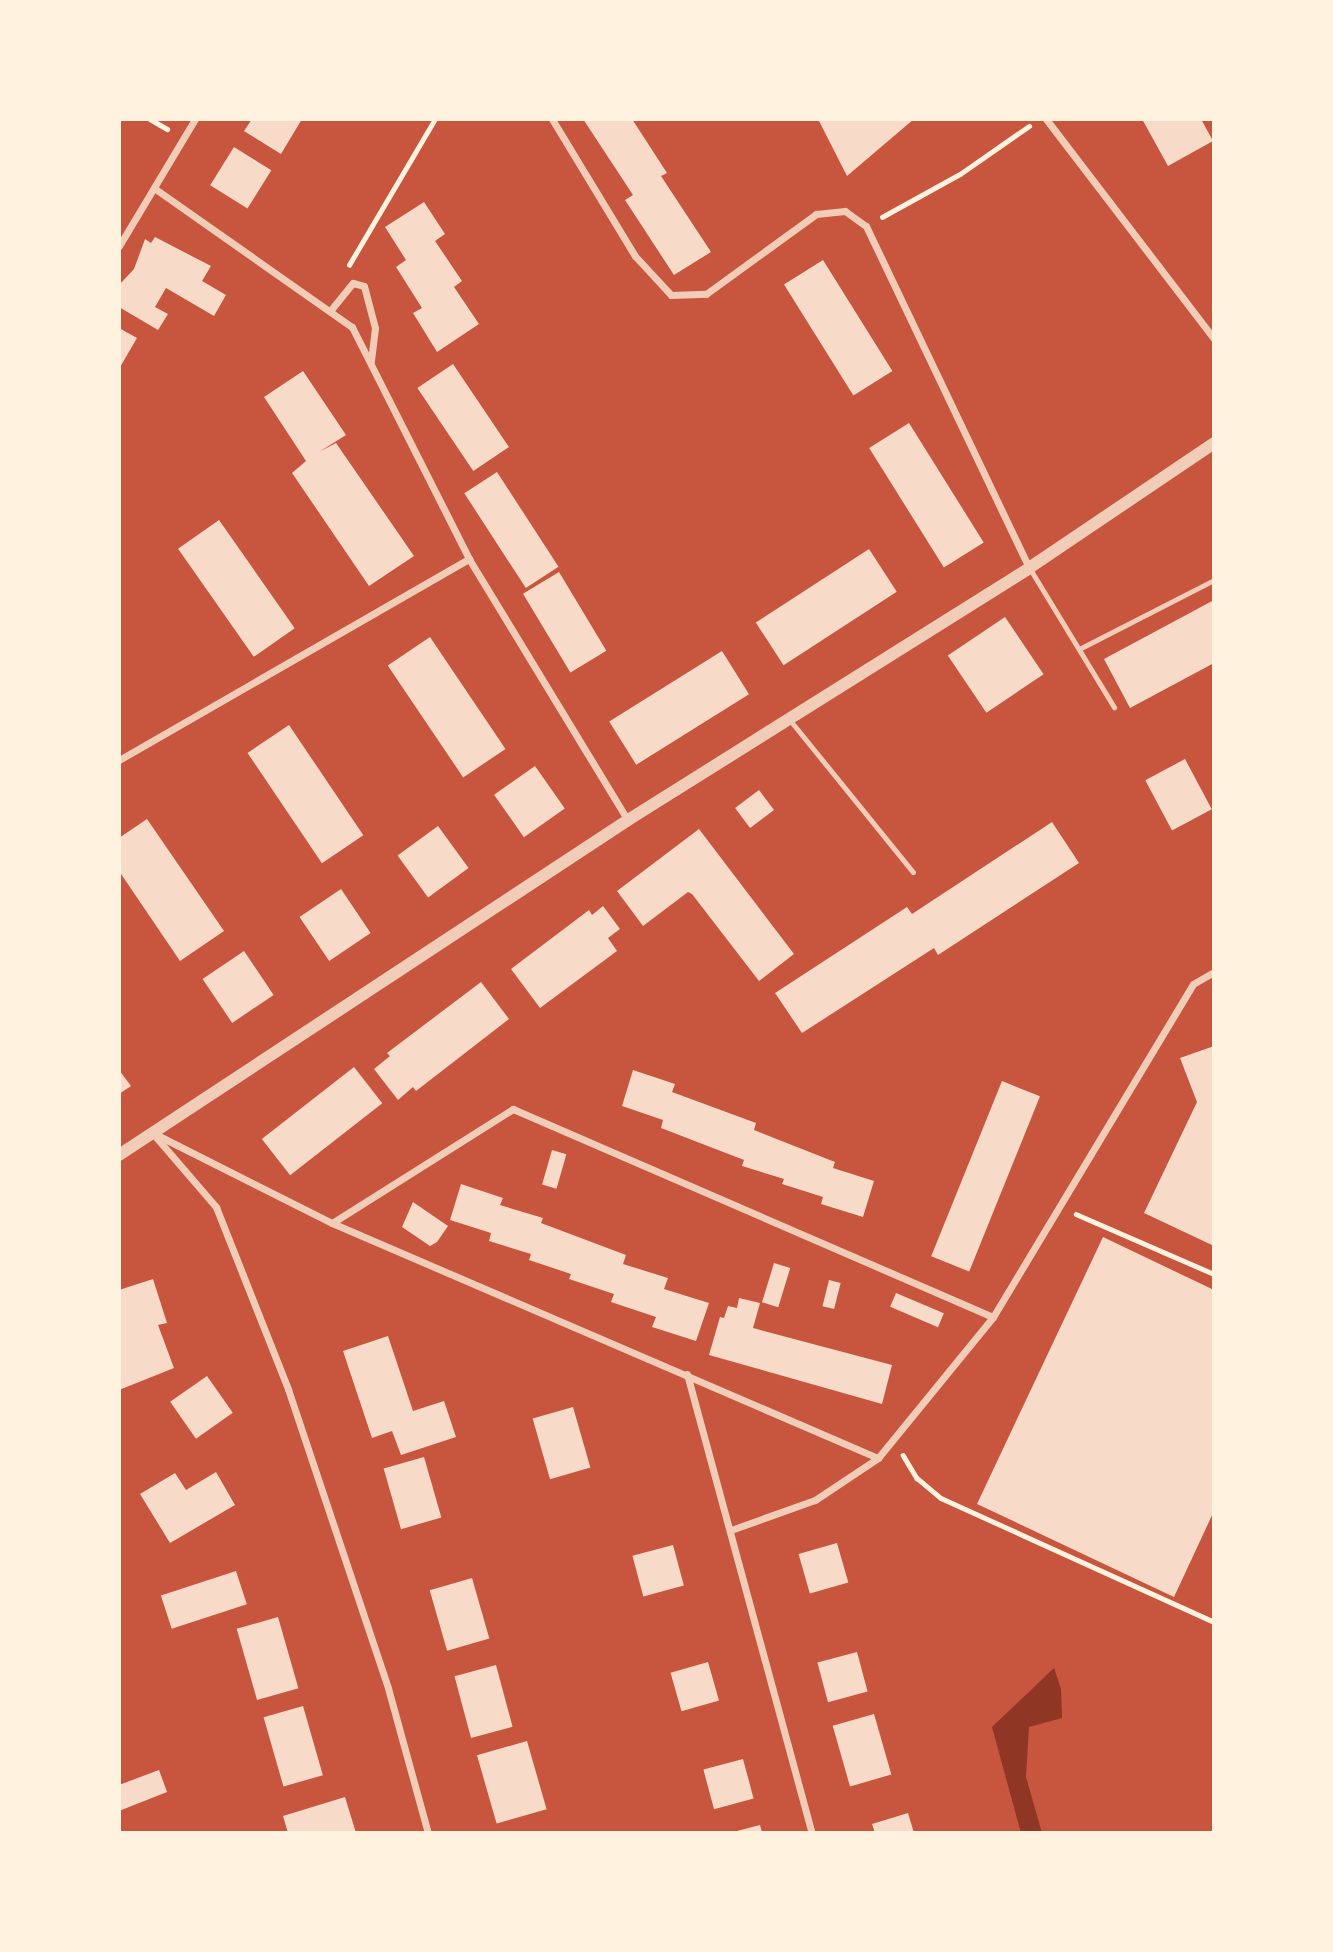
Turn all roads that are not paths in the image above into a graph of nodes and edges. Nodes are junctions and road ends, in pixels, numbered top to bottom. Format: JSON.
{"nodes":[{"id":1,"x":195,"y":119,"type":"edge"},
{"id":2,"x":552,"y":119,"type":"edge"},
{"id":3,"x":1046,"y":119,"type":"edge"},
{"id":4,"x":154,"y":188,"type":"junction"},
{"id":5,"x":119,"y":246,"type":"edge"},
{"id":6,"x":330,"y":312,"type":"junction"},
{"id":7,"x":1214,"y":339,"type":"edge"},
{"id":8,"x":370,"y":363,"type":"junction"},
{"id":9,"x":1214,"y":443,"type":"edge"},
{"id":10,"x":469,"y":559,"type":"junction"},
{"id":11,"x":1029,"y":568,"type":"junction"},
{"id":12,"x":1214,"y":580,"type":"edge"},
{"id":13,"x":1081,"y":648,"type":"junction"},
{"id":14,"x":1114,"y":707,"type":"dead end"},
{"id":15,"x":788,"y":718,"type":"junction"},
{"id":16,"x":119,"y":760,"type":"edge"},
{"id":17,"x":628,"y":820,"type":"junction"},
{"id":18,"x":913,"y":872,"type":"dead end"},
{"id":19,"x":1214,"y":972,"type":"edge"},
{"id":20,"x":152,"y":1133,"type":"junction"},
{"id":21,"x":119,"y":1155,"type":"edge"},
{"id":22,"x":332,"y":1223,"type":"junction"},
{"id":23,"x":993,"y":1317,"type":"junction"},
{"id":24,"x":687,"y":1374,"type":"junction"},
{"id":25,"x":878,"y":1458,"type":"junction"},
{"id":26,"x":731,"y":1530,"type":"junction"},
{"id":27,"x":429,"y":1833,"type":"edge"},
{"id":28,"x":812,"y":1833,"type":"edge"}],
"edges":[{"from":1,"to":4,"type":"street"},
{"from":2,"to":11,"type":"street"},
{"from":3,"to":7,"type":"street"},
{"from":4,"to":5,"type":"street"},
{"from":4,"to":6,"type":"street"},
{"from":6,"to":8,"type":"street"},
{"from":6,"to":8,"type":"street"},
{"from":8,"to":10,"type":"street"},
{"from":9,"to":11,"type":"street"},
{"from":10,"to":16,"type":"street"},
{"from":10,"to":17,"type":"street"},
{"from":11,"to":13,"type":"lane"},
{"from":11,"to":15,"type":"street"},
{"from":12,"to":13,"type":"lane"},
{"from":13,"to":14,"type":"lane"},
{"from":15,"to":17,"type":"street"},
{"from":15,"to":18,"type":"lane"},
{"from":17,"to":20,"type":"street"},
{"from":19,"to":23,"type":"street"},
{"from":20,"to":21,"type":"street"},
{"from":20,"to":22,"type":"street"},
{"from":20,"to":27,"type":"street"},
{"from":22,"to":23,"type":"street"},
{"from":22,"to":24,"type":"street"},
{"from":23,"to":25,"type":"street"},
{"from":24,"to":25,"type":"street"},
{"from":24,"to":26,"type":"street"},
{"from":25,"to":26,"type":"street"},
{"from":26,"to":28,"type":"street"}]}
